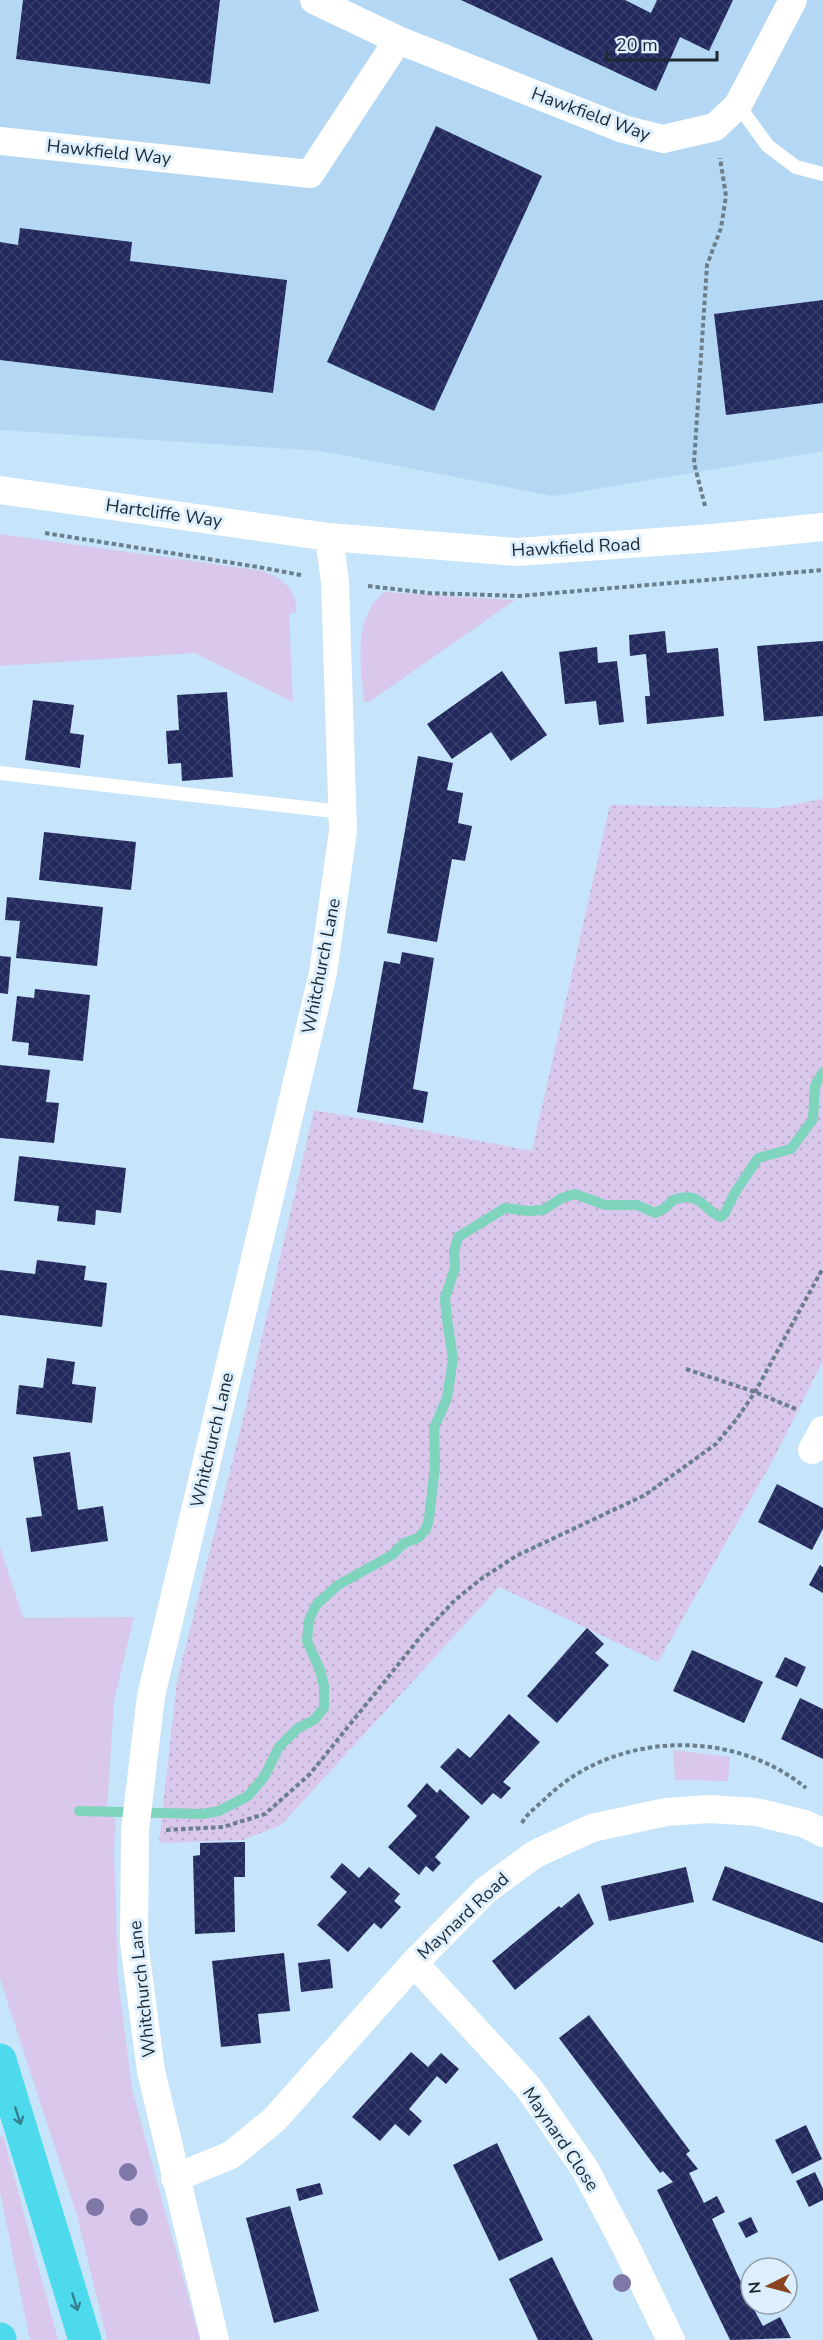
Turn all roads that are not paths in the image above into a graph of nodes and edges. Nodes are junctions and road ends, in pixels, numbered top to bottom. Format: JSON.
{"nodes":[{"id":1,"x":314,"y":0,"type":"edge"},
{"id":2,"x":793,"y":0,"type":"edge"},
{"id":3,"x":398,"y":40,"type":"junction"},
{"id":4,"x":738,"y":105,"type":"junction"},
{"id":5,"x":0,"y":141,"type":"edge"},
{"id":6,"x":823,"y":174,"type":"edge"},
{"id":7,"x":0,"y":489,"type":"edge"},
{"id":8,"x":823,"y":527,"type":"edge"},
{"id":9,"x":329,"y":537,"type":"junction"},
{"id":10,"x":0,"y":773,"type":"edge"},
{"id":11,"x":342,"y":812,"type":"junction"},
{"id":12,"x":823,"y":1833,"type":"edge"},
{"id":13,"x":414,"y":1963,"type":"junction"},
{"id":14,"x":0,"y":2060,"type":"edge"},
{"id":15,"x":175,"y":2178,"type":"junction"},
{"id":16,"x":86,"y":2340,"type":"edge"},
{"id":17,"x":215,"y":2340,"type":"edge"},
{"id":18,"x":671,"y":2340,"type":"edge"}],
"edges":[{"from":1,"to":3,"type":"street","name":"Hawkfield Way"},
{"from":2,"to":4,"type":"street"},
{"from":3,"to":4,"type":"street","name":"Hawkfield Way"},
{"from":3,"to":5,"type":"street","name":"Hawkfield Way"},
{"from":4,"to":6,"type":"lane"},
{"from":7,"to":9,"type":"street","name":"Hartcliffe Way"},
{"from":8,"to":9,"type":"street","name":"Hawkfield Road"},
{"from":9,"to":11,"type":"street","name":"Whitchurch Lane"},
{"from":10,"to":11,"type":"lane"},
{"from":11,"to":15,"type":"street","name":"Whitchurch Lane"},
{"from":12,"to":13,"type":"street","name":"Maynard Road"},
{"from":13,"to":15,"type":"street","name":"Maynard Road"},
{"from":13,"to":18,"type":"street","name":"Maynard Close"},
{"from":14,"to":16,"type":"highway","one_way":true},
{"from":15,"to":17,"type":"street","name":"Whitchurch Lane"}]}
